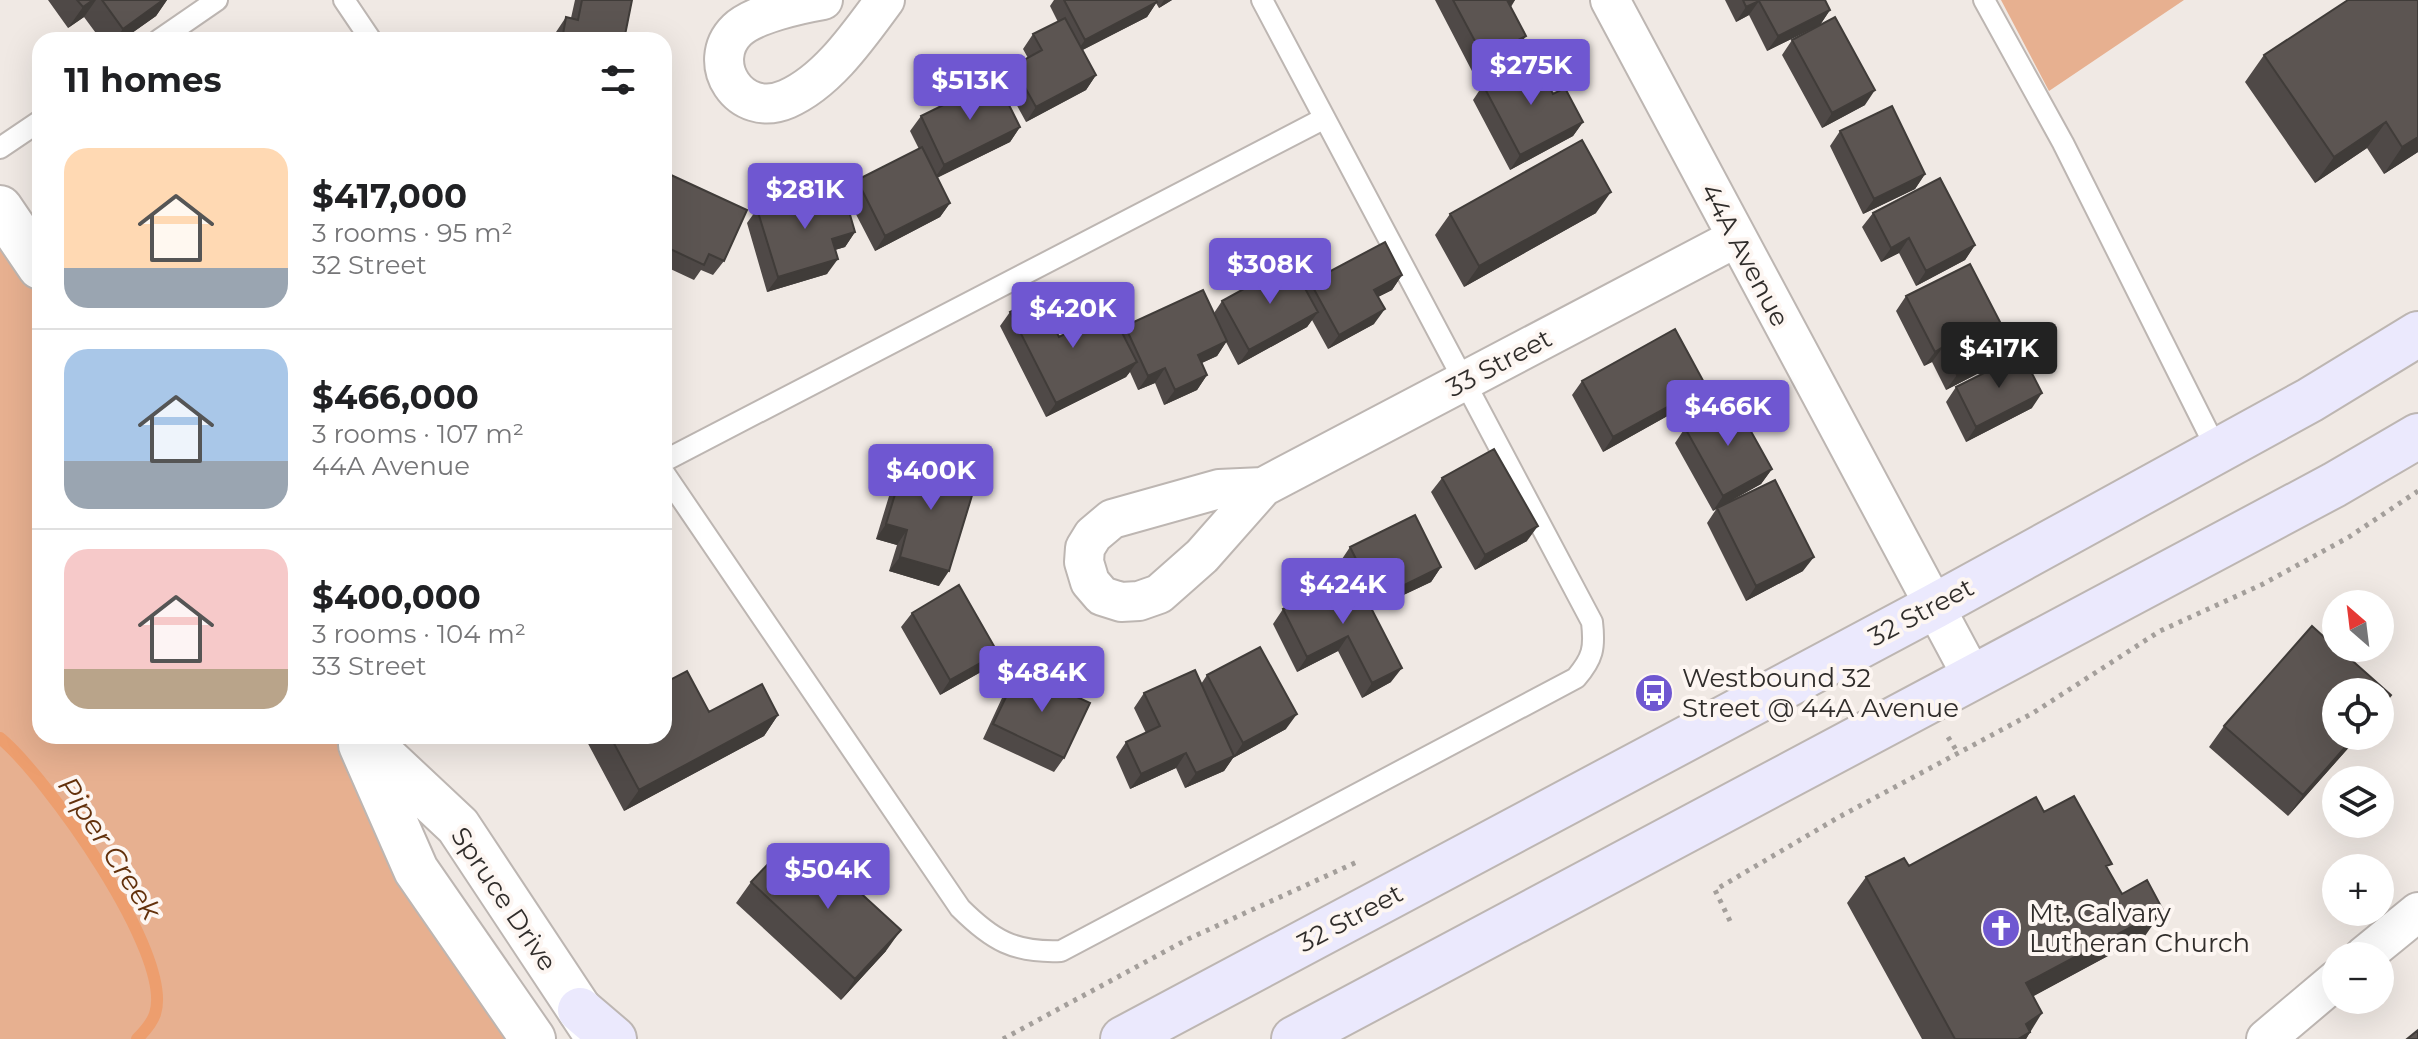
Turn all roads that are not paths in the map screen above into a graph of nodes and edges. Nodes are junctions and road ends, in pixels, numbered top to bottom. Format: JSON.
{"nodes":[{"id":1,"x":217,"y":0,"type":"edge"},
{"id":2,"x":344,"y":0,"type":"edge"},
{"id":3,"x":823,"y":0,"type":"edge"},
{"id":4,"x":885,"y":0,"type":"edge"},
{"id":5,"x":1262,"y":0,"type":"edge"},
{"id":6,"x":1610,"y":0,"type":"edge"},
{"id":7,"x":1984,"y":0,"type":"edge"},
{"id":8,"x":171,"y":32,"type":"edge"},
{"id":9,"x":366,"y":32,"type":"edge"},
{"id":10,"x":1323,"y":119,"type":"junction"},
{"id":11,"x":32,"y":126,"type":"edge"},
{"id":12,"x":0,"y":148,"type":"edge"},
{"id":13,"x":0,"y":208,"type":"edge"},
{"id":14,"x":1736,"y":238,"type":"junction"},
{"id":15,"x":32,"y":255,"type":"edge"},
{"id":16,"x":2418,"y":334,"type":"edge"},
{"id":17,"x":1465,"y":381,"type":"junction"},
{"id":18,"x":2418,"y":436,"type":"edge"},
{"id":19,"x":2217,"y":450,"type":"junction"},
{"id":20,"x":672,"y":457,"type":"edge"},
{"id":21,"x":672,"y":485,"type":"edge"},
{"id":22,"x":1263,"y":487,"type":"dead end"},
{"id":23,"x":1935,"y":606,"type":"junction"},
{"id":24,"x":1973,"y":678,"type":"junction"},
{"id":25,"x":362,"y":744,"type":"edge"},
{"id":26,"x":368,"y":744,"type":"edge"},
{"id":27,"x":2418,"y":912,"type":"edge"},
{"id":28,"x":2381,"y":942,"type":"edge"},
{"id":29,"x":2322,"y":992,"type":"edge"},
{"id":30,"x":589,"y":1024,"type":"edge"},
{"id":31,"x":533,"y":1039,"type":"edge"},
{"id":32,"x":614,"y":1039,"type":"edge"},
{"id":33,"x":1123,"y":1039,"type":"edge"},
{"id":34,"x":1294,"y":1039,"type":"edge"},
{"id":35,"x":2266,"y":1039,"type":"edge"}],
"edges":[{"from":1,"to":8,"type":"lane"},
{"from":2,"to":9,"type":"lane"},
{"from":3,"to":4,"type":"street"},
{"from":5,"to":10,"type":"lane"},
{"from":6,"to":14,"type":"street","name":"44A Avenue"},
{"from":7,"to":19,"type":"lane"},
{"from":10,"to":17,"type":"lane"},
{"from":10,"to":20,"type":"lane"},
{"from":11,"to":12,"type":"lane"},
{"from":13,"to":15,"type":"street"},
{"from":14,"to":17,"type":"street","name":"33 Street"},
{"from":14,"to":23,"type":"street","name":"44A Avenue"},
{"from":16,"to":19,"type":"main road","name":"32 Street"},
{"from":17,"to":21,"type":"lane"},
{"from":17,"to":22,"type":"street","name":"33 Street"},
{"from":18,"to":24,"type":"main road"},
{"from":19,"to":23,"type":"main road","name":"32 Street"},
{"from":23,"to":24,"type":"street","name":"44A Avenue"},
{"from":23,"to":33,"type":"main road","name":"32 Street"},
{"from":24,"to":34,"type":"main road"},
{"from":25,"to":31,"type":"street","name":"Spruce Drive"},
{"from":26,"to":30,"type":"street","name":"Spruce Drive"},
{"from":27,"to":28,"type":"street"},
{"from":29,"to":35,"type":"street"},
{"from":30,"to":32,"type":"main road"}]}
